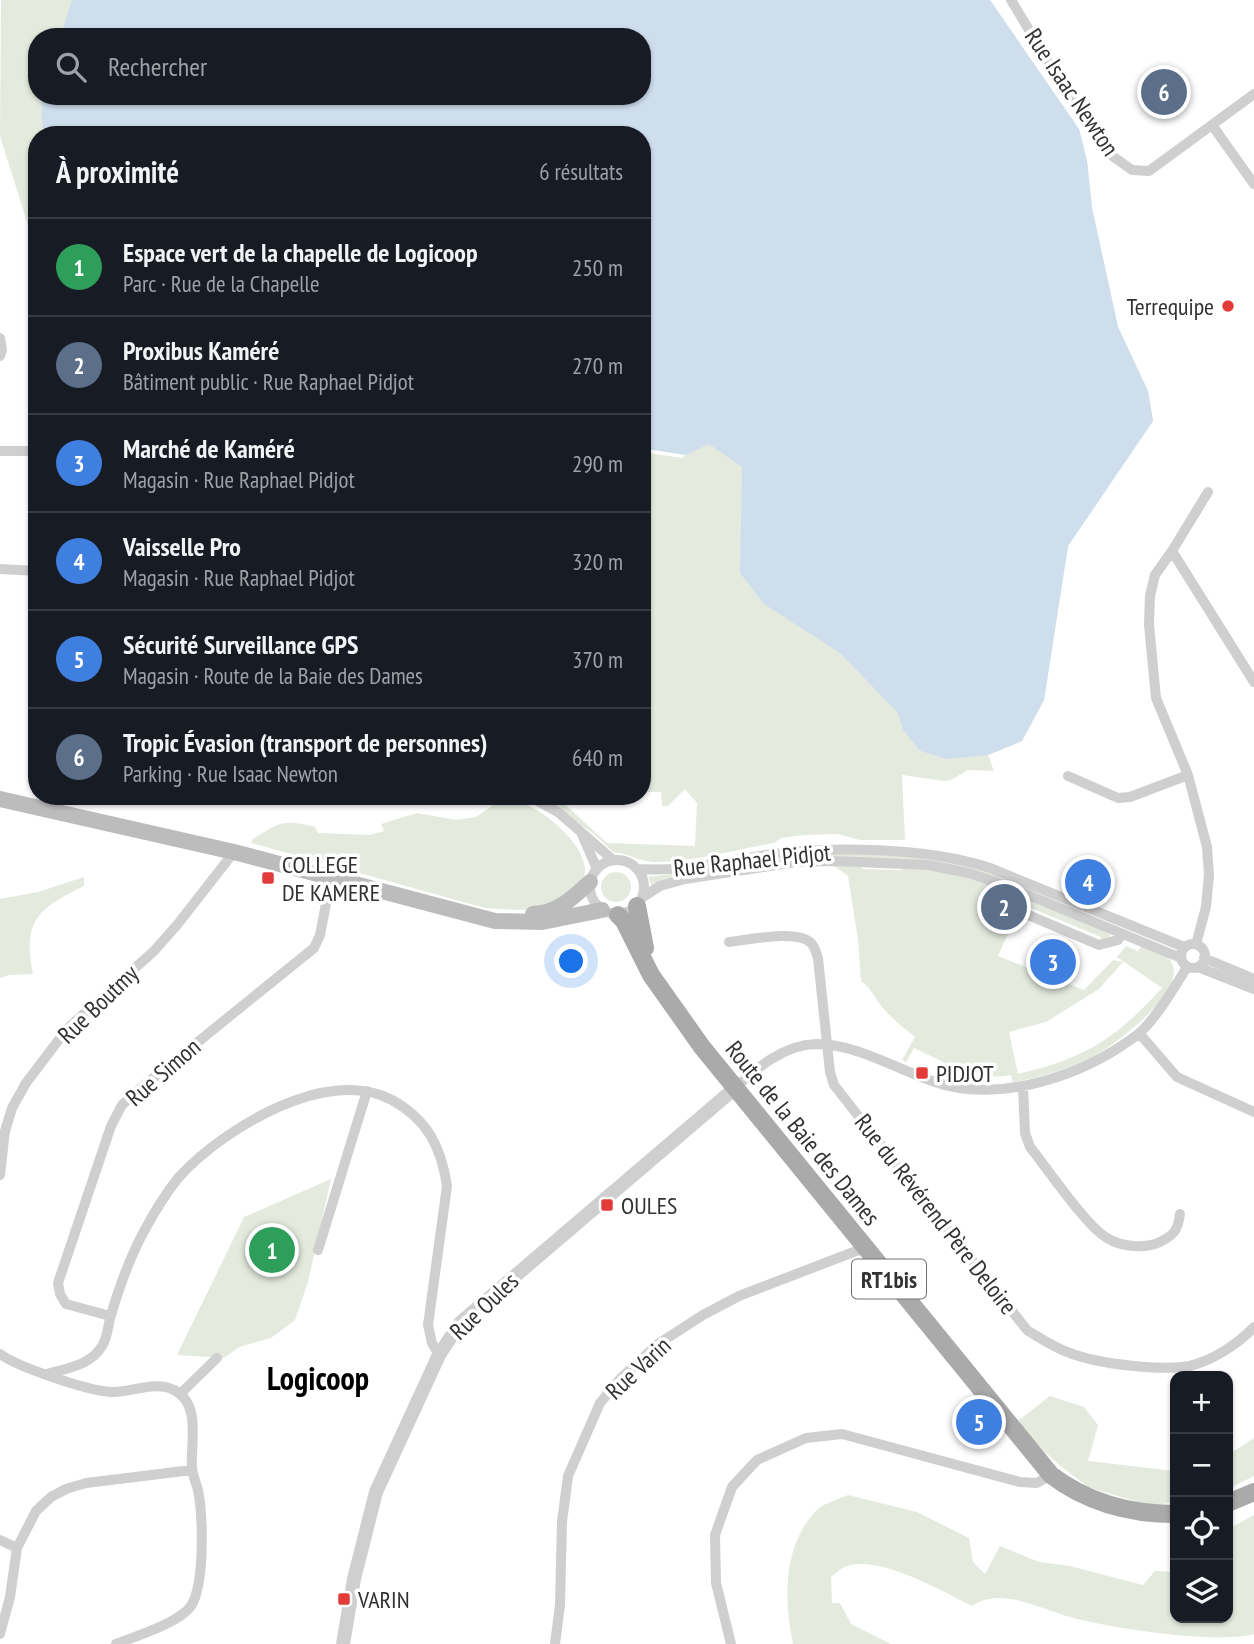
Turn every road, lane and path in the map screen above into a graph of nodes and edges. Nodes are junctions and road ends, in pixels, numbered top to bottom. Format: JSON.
{"nodes":[{"id":1,"x":1011,"y":0,"type":"edge"},
{"id":2,"x":1254,"y":94,"type":"edge"},
{"id":3,"x":1212,"y":125,"type":"junction"},
{"id":4,"x":1254,"y":184,"type":"edge"},
{"id":5,"x":0,"y":338,"type":"edge"},
{"id":6,"x":0,"y":356,"type":"edge"},
{"id":7,"x":0,"y":451,"type":"edge"},
{"id":8,"x":28,"y":451,"type":"edge"},
{"id":9,"x":1208,"y":492,"type":"dead end"},
{"id":10,"x":1172,"y":551,"type":"junction"},
{"id":11,"x":0,"y":569,"type":"edge"},
{"id":12,"x":28,"y":570,"type":"edge"},
{"id":13,"x":1254,"y":682,"type":"edge"},
{"id":14,"x":1188,"y":775,"type":"junction"},
{"id":15,"x":1068,"y":776,"type":"dead end"},
{"id":16,"x":0,"y":789,"type":"edge"},
{"id":17,"x":28,"y":796,"type":"edge"},
{"id":18,"x":0,"y":799,"type":"edge"},
{"id":19,"x":69,"y":805,"type":"edge"},
{"id":20,"x":545,"y":805,"type":"edge"},
{"id":21,"x":581,"y":832,"type":"junction"},
{"id":22,"x":234,"y":852,"type":"junction"},
{"id":23,"x":613,"y":860,"type":"junction"},
{"id":24,"x":638,"y":869,"type":"junction"},
{"id":25,"x":593,"y":875,"type":"junction"},
{"id":26,"x":331,"y":878,"type":"junction"},
{"id":27,"x":1009,"y":881,"type":"junction"},
{"id":28,"x":640,"y":901,"type":"junction"},
{"id":29,"x":610,"y":913,"type":"junction"},
{"id":30,"x":1121,"y":934,"type":"junction"},
{"id":31,"x":729,"y":942,"type":"dead end"},
{"id":32,"x":1192,"y":957,"type":"junction"},
{"id":33,"x":651,"y":975,"type":"junction"},
{"id":34,"x":1254,"y":979,"type":"edge"},
{"id":35,"x":1254,"y":989,"type":"edge"},
{"id":36,"x":1139,"y":1034,"type":"junction"},
{"id":37,"x":828,"y":1045,"type":"junction"},
{"id":38,"x":1023,"y":1087,"type":"junction"},
{"id":39,"x":734,"y":1089,"type":"junction"},
{"id":40,"x":367,"y":1091,"type":"junction"},
{"id":41,"x":1254,"y":1112,"type":"edge"},
{"id":42,"x":0,"y":1175,"type":"edge"},
{"id":43,"x":1180,"y":1214,"type":"dead end"},
{"id":44,"x":864,"y":1248,"type":"junction"},
{"id":45,"x":318,"y":1251,"type":"dead end"},
{"id":46,"x":110,"y":1316,"type":"junction"},
{"id":47,"x":1254,"y":1328,"type":"edge"},
{"id":48,"x":0,"y":1354,"type":"edge"},
{"id":49,"x":439,"y":1354,"type":"junction"},
{"id":50,"x":217,"y":1358,"type":"dead end"},
{"id":51,"x":47,"y":1374,"type":"junction"},
{"id":52,"x":180,"y":1394,"type":"junction"},
{"id":53,"x":192,"y":1470,"type":"junction"},
{"id":54,"x":1051,"y":1475,"type":"junction"},
{"id":55,"x":1254,"y":1492,"type":"edge"},
{"id":56,"x":1233,"y":1501,"type":"edge"},
{"id":57,"x":1170,"y":1514,"type":"edge"},
{"id":58,"x":0,"y":1540,"type":"edge"},
{"id":59,"x":17,"y":1548,"type":"junction"},
{"id":60,"x":0,"y":1634,"type":"edge"},
{"id":61,"x":116,"y":1644,"type":"edge"},
{"id":62,"x":343,"y":1644,"type":"edge"},
{"id":63,"x":555,"y":1644,"type":"edge"},
{"id":64,"x":731,"y":1644,"type":"edge"}],
"edges":[{"from":1,"to":3,"type":"street","name":"Rue Isaac Newton"},
{"from":2,"to":3,"type":"street","name":"Rue Isaac Newton"},
{"from":3,"to":4,"type":"street"},
{"from":5,"to":6,"type":"street"},
{"from":7,"to":8,"type":"street"},
{"from":9,"to":10,"type":"street"},
{"from":10,"to":13,"type":"street"},
{"from":10,"to":14,"type":"street"},
{"from":11,"to":12,"type":"street"},
{"from":14,"to":15,"type":"street"},
{"from":14,"to":32,"type":"street"},
{"from":16,"to":17,"type":"main road"},
{"from":18,"to":22,"type":"main road"},
{"from":19,"to":25,"type":"main road"},
{"from":20,"to":21,"type":"street"},
{"from":21,"to":23,"type":"street"},
{"from":21,"to":25,"type":"street"},
{"from":22,"to":26,"type":"main road"},
{"from":22,"to":42,"type":"street","name":"Rue Boutmy"},
{"from":23,"to":24,"type":"street"},
{"from":23,"to":25,"type":"street"},
{"from":24,"to":27,"type":"street","name":"Rue Raphael Pidjot"},
{"from":24,"to":28,"type":"street"},
{"from":25,"to":29,"type":"street"},
{"from":26,"to":29,"type":"main road"},
{"from":26,"to":46,"type":"street","name":"Rue Simon"},
{"from":27,"to":28,"type":"street","name":"Rue Raphael Pidjot"},
{"from":27,"to":30,"type":"street","name":"Rue Raphael Pidjot"},
{"from":27,"to":30,"type":"street"},
{"from":27,"to":32,"type":"street","name":"Rue Raphael Pidjot"},
{"from":28,"to":29,"type":"street"},
{"from":28,"to":33,"type":"main road","name":"Route de la Baie des Dames","number":"RT1bis"},
{"from":29,"to":33,"type":"main road","name":"Route de la Baie des Dames","number":"RT1bis"},
{"from":30,"to":32,"type":"street","name":"Rue Raphael Pidjot"},
{"from":31,"to":37,"type":"street","name":"Rue du Révérend Père Deloire"},
{"from":32,"to":34,"type":"street","name":"Rue Raphael Pidjot"},
{"from":32,"to":35,"type":"street","name":"Rue Raphael Pidjot"},
{"from":32,"to":36,"type":"street"},
{"from":33,"to":39,"type":"main road","name":"Route de la Baie des Dames","number":"RT1bis"},
{"from":36,"to":38,"type":"street"},
{"from":36,"to":41,"type":"street"},
{"from":37,"to":38,"type":"street"},
{"from":37,"to":39,"type":"street"},
{"from":37,"to":47,"type":"street","name":"Rue du Révérend Père Deloire"},
{"from":38,"to":43,"type":"street"},
{"from":39,"to":44,"type":"main road","name":"Route de la Baie des Dames","number":"RT1bis"},
{"from":39,"to":49,"type":"street","name":"Rue Oules"},
{"from":40,"to":45,"type":"street"},
{"from":40,"to":46,"type":"street"},
{"from":40,"to":49,"type":"street"},
{"from":44,"to":54,"type":"main road","name":"Route de la Baie des Dames","number":"RT1bis"},
{"from":44,"to":63,"type":"street","name":"Rue Varin"},
{"from":46,"to":51,"type":"street"},
{"from":48,"to":51,"type":"street"},
{"from":49,"to":62,"type":"street","name":"Rue Oules"},
{"from":50,"to":52,"type":"street"},
{"from":51,"to":52,"type":"street"},
{"from":52,"to":53,"type":"street"},
{"from":53,"to":59,"type":"street"},
{"from":53,"to":61,"type":"street"},
{"from":54,"to":57,"type":"main road","name":"Route de la Baie des Dames","number":"RT1bis"},
{"from":54,"to":64,"type":"street"},
{"from":55,"to":56,"type":"main road"},
{"from":58,"to":59,"type":"street"},
{"from":59,"to":60,"type":"street"}]}
